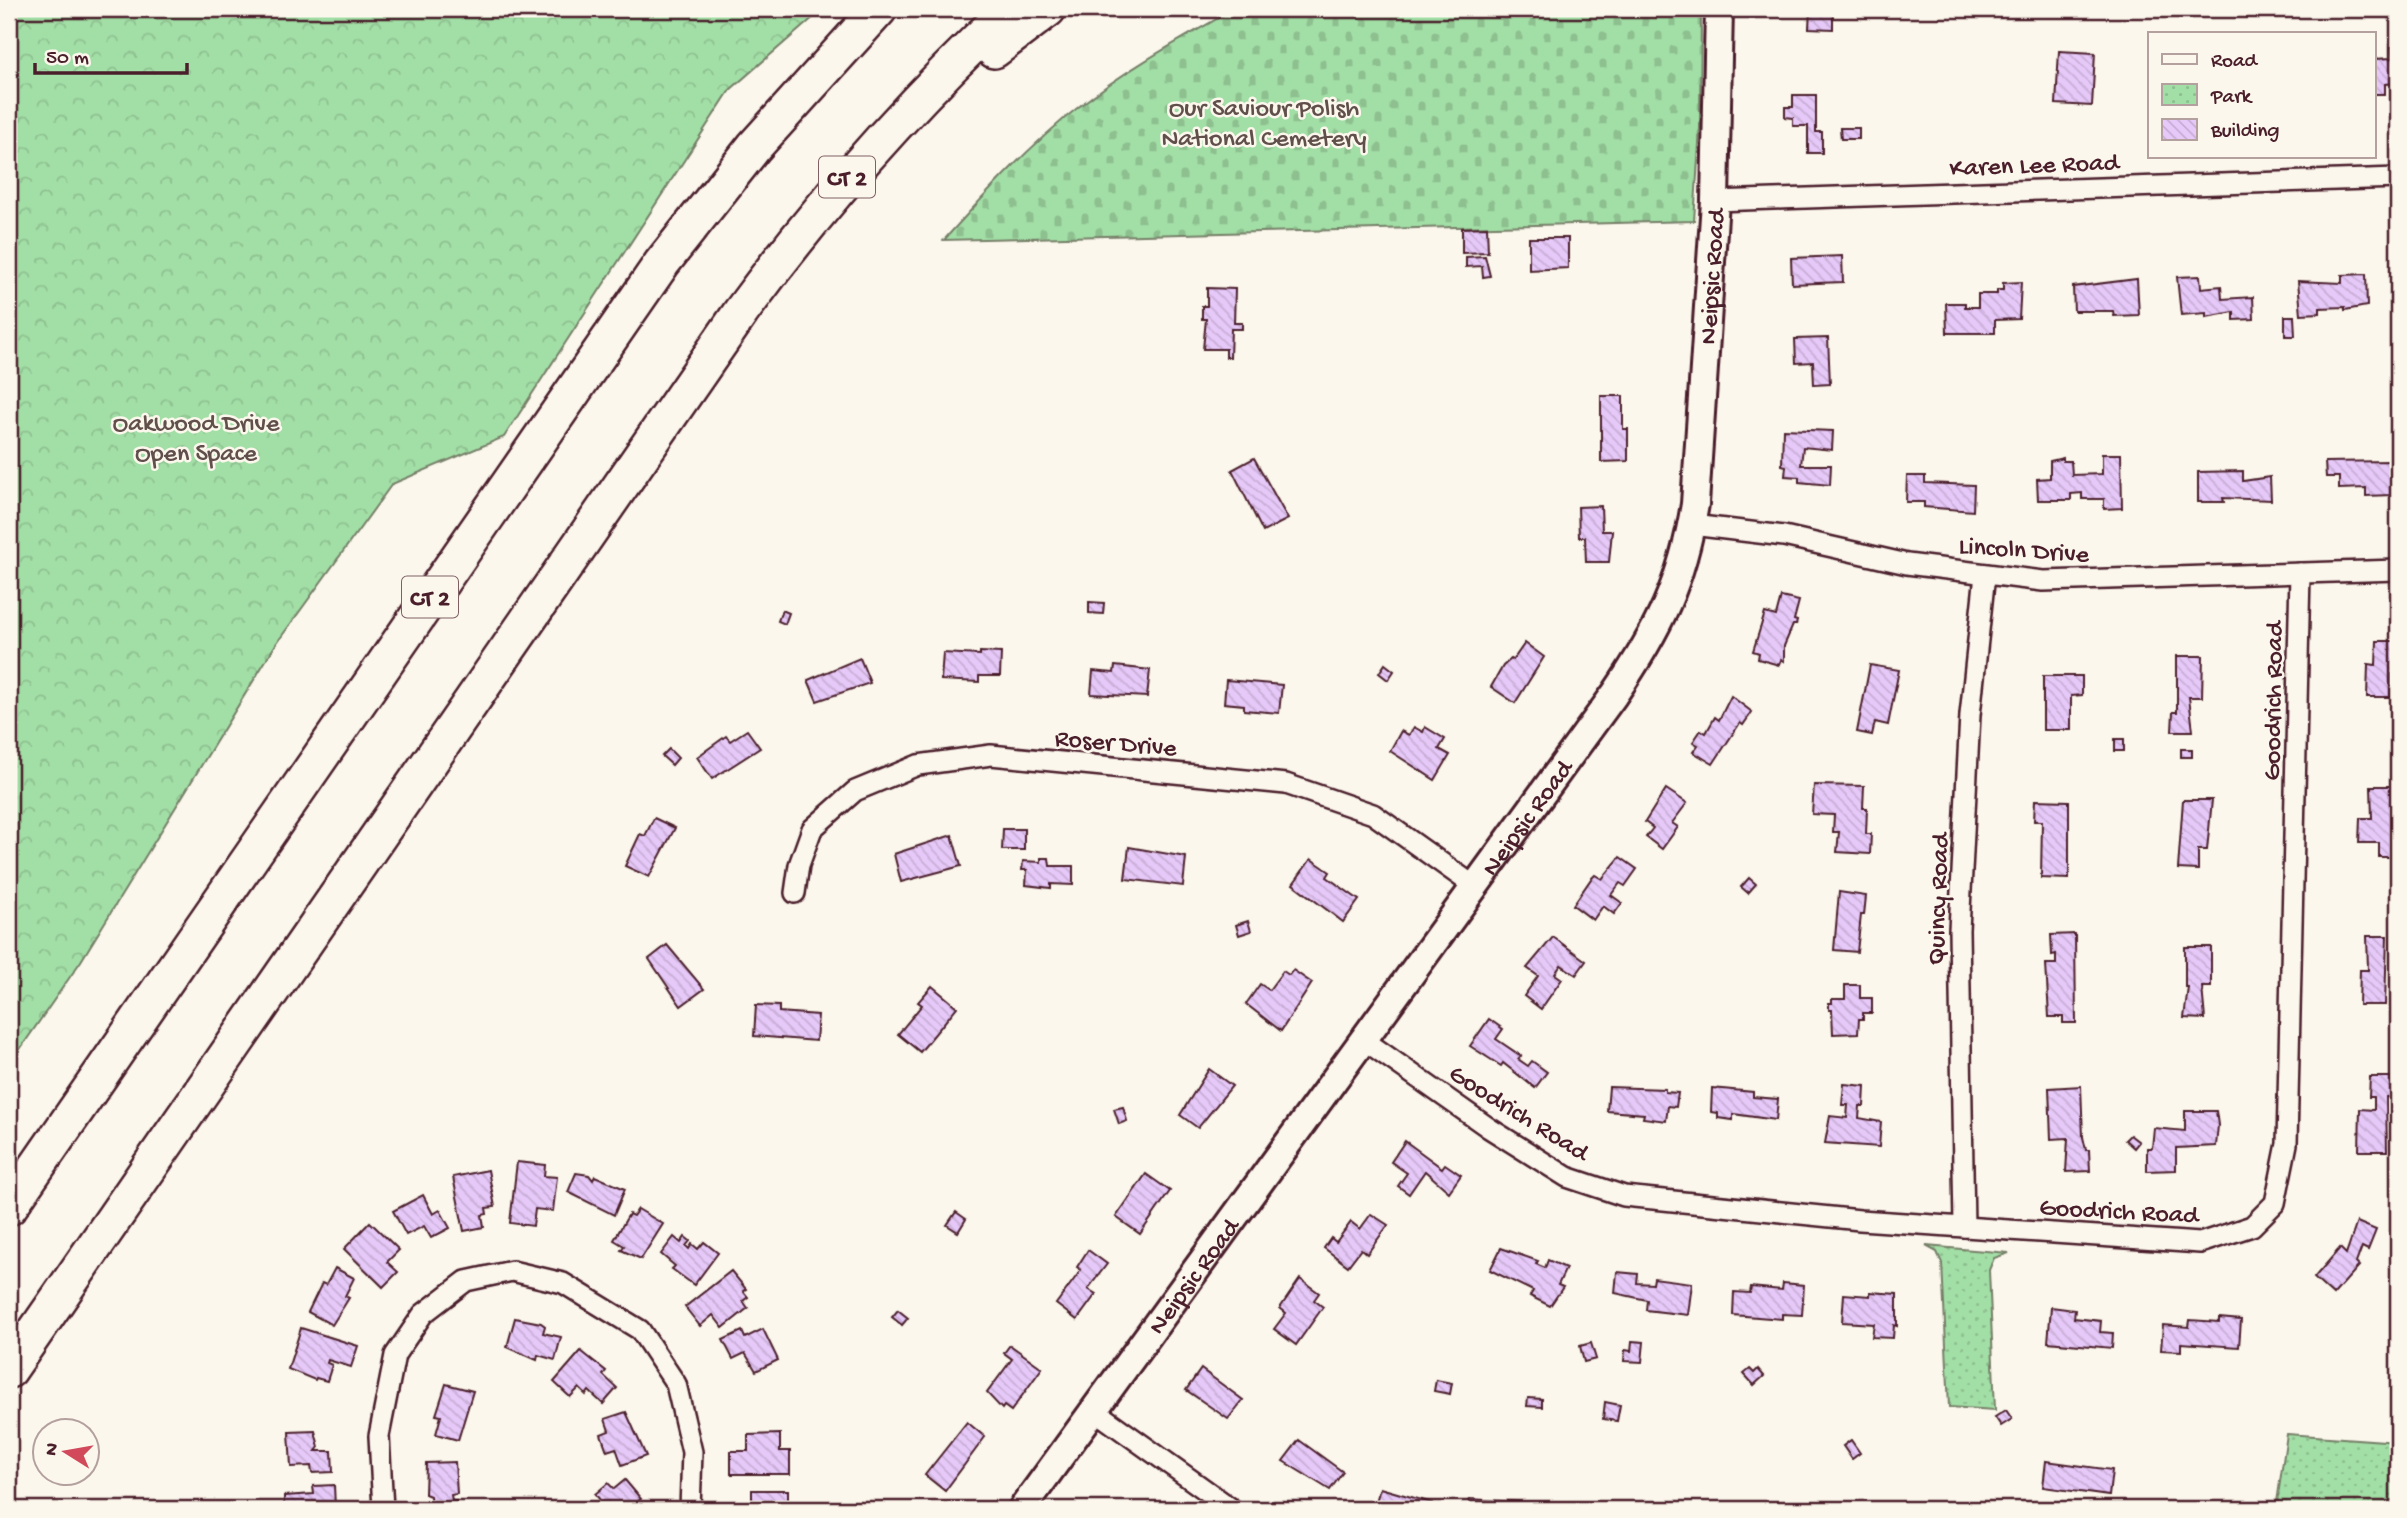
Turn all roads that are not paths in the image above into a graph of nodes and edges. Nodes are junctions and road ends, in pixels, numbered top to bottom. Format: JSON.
{"nodes":[{"id":1,"x":879,"y":9,"type":"edge"},
{"id":2,"x":1010,"y":9,"type":"edge"},
{"id":3,"x":1048,"y":9,"type":"edge"},
{"id":4,"x":1718,"y":9,"type":"edge"},
{"id":5,"x":926,"y":91,"type":"junction"},
{"id":6,"x":2398,"y":178,"type":"edge"},
{"id":7,"x":1715,"y":201,"type":"junction"},
{"id":8,"x":1692,"y":524,"type":"junction"},
{"id":9,"x":2398,"y":570,"type":"edge"},
{"id":10,"x":2300,"y":573,"type":"junction"},
{"id":11,"x":1985,"y":574,"type":"junction"},
{"id":12,"x":1474,"y":886,"type":"junction"},
{"id":13,"x":795,"y":893,"type":"dead end"},
{"id":14,"x":1364,"y":1040,"type":"junction"},
{"id":15,"x":9,"y":1207,"type":"edge"},
{"id":16,"x":1964,"y":1227,"type":"junction"},
{"id":17,"x":9,"y":1370,"type":"edge"},
{"id":18,"x":1095,"y":1411,"type":"junction"},
{"id":19,"x":383,"y":1509,"type":"edge"},
{"id":20,"x":690,"y":1509,"type":"edge"},
{"id":21,"x":1022,"y":1509,"type":"edge"},
{"id":22,"x":1232,"y":1509,"type":"edge"}],
"edges":[{"from":1,"to":15,"type":"highway","number":"CT 2"},
{"from":2,"to":5,"type":"highway","number":"CT 2"},
{"from":3,"to":5,"type":"highway"},
{"from":4,"to":7,"type":"street","name":"Neipsic Road"},
{"from":5,"to":17,"type":"highway","number":"CT 2"},
{"from":6,"to":7,"type":"street","name":"Karen Lee Road"},
{"from":7,"to":8,"type":"street","name":"Neipsic Road"},
{"from":8,"to":11,"type":"street","name":"Lincoln Drive"},
{"from":8,"to":12,"type":"street","name":"Neipsic Road"},
{"from":9,"to":10,"type":"street","name":"Lincoln Drive"},
{"from":10,"to":11,"type":"street","name":"Lincoln Drive"},
{"from":10,"to":16,"type":"street","name":"Goodrich Road"},
{"from":11,"to":16,"type":"street","name":"Quincy Road"},
{"from":12,"to":13,"type":"street","name":"Roser Drive"},
{"from":12,"to":14,"type":"street","name":"Neipsic Road"},
{"from":14,"to":16,"type":"street","name":"Goodrich Road"},
{"from":14,"to":18,"type":"street","name":"Neipsic Road"},
{"from":18,"to":21,"type":"street","name":"Neipsic Road"},
{"from":18,"to":22,"type":"street"},
{"from":19,"to":20,"type":"street"}]}
